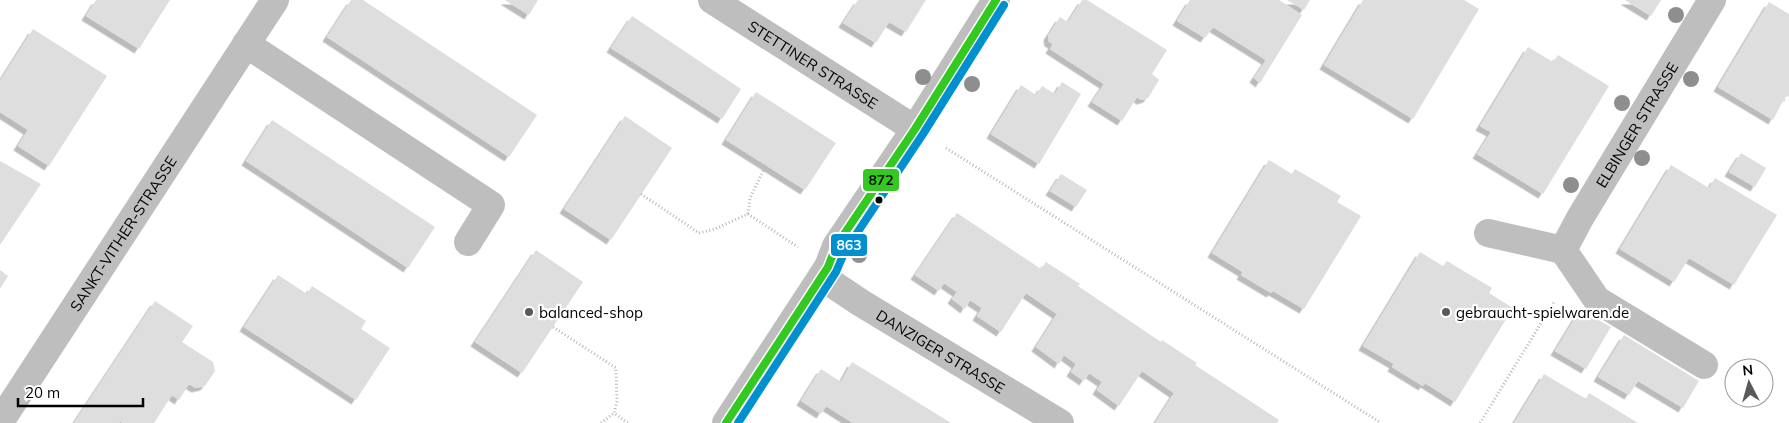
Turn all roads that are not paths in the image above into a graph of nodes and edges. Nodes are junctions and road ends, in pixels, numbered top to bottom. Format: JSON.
{"nodes":[{"id":1,"x":275,"y":0,"type":"edge"},
{"id":2,"x":712,"y":0,"type":"edge"},
{"id":3,"x":996,"y":0,"type":"edge"},
{"id":4,"x":1712,"y":0,"type":"edge"},
{"id":5,"x":246,"y":44,"type":"junction"},
{"id":6,"x":915,"y":129,"type":"junction"},
{"id":7,"x":1488,"y":233,"type":"dead end"},
{"id":8,"x":468,"y":242,"type":"dead end"},
{"id":9,"x":1563,"y":250,"type":"junction"},
{"id":10,"x":825,"y":272,"type":"junction"},
{"id":11,"x":1704,"y":365,"type":"dead end"},
{"id":12,"x":0,"y":422,"type":"edge"},
{"id":13,"x":726,"y":423,"type":"edge"},
{"id":14,"x":1060,"y":423,"type":"edge"}],
"edges":[{"from":1,"to":5,"type":"street","name":"SANKT-VITHER-STRASSE"},
{"from":2,"to":6,"type":"street","name":"STETTINER STRASSE"},
{"from":3,"to":6,"type":"street"},
{"from":4,"to":9,"type":"street","name":"ELBINGER STRASSE"},
{"from":5,"to":8,"type":"street"},
{"from":5,"to":12,"type":"street","name":"SANKT-VITHER-STRASSE"},
{"from":6,"to":10,"type":"street"},
{"from":7,"to":9,"type":"street"},
{"from":9,"to":11,"type":"street"},
{"from":10,"to":13,"type":"street"},
{"from":10,"to":14,"type":"street","name":"DANZIGER STRASSE"}]}
